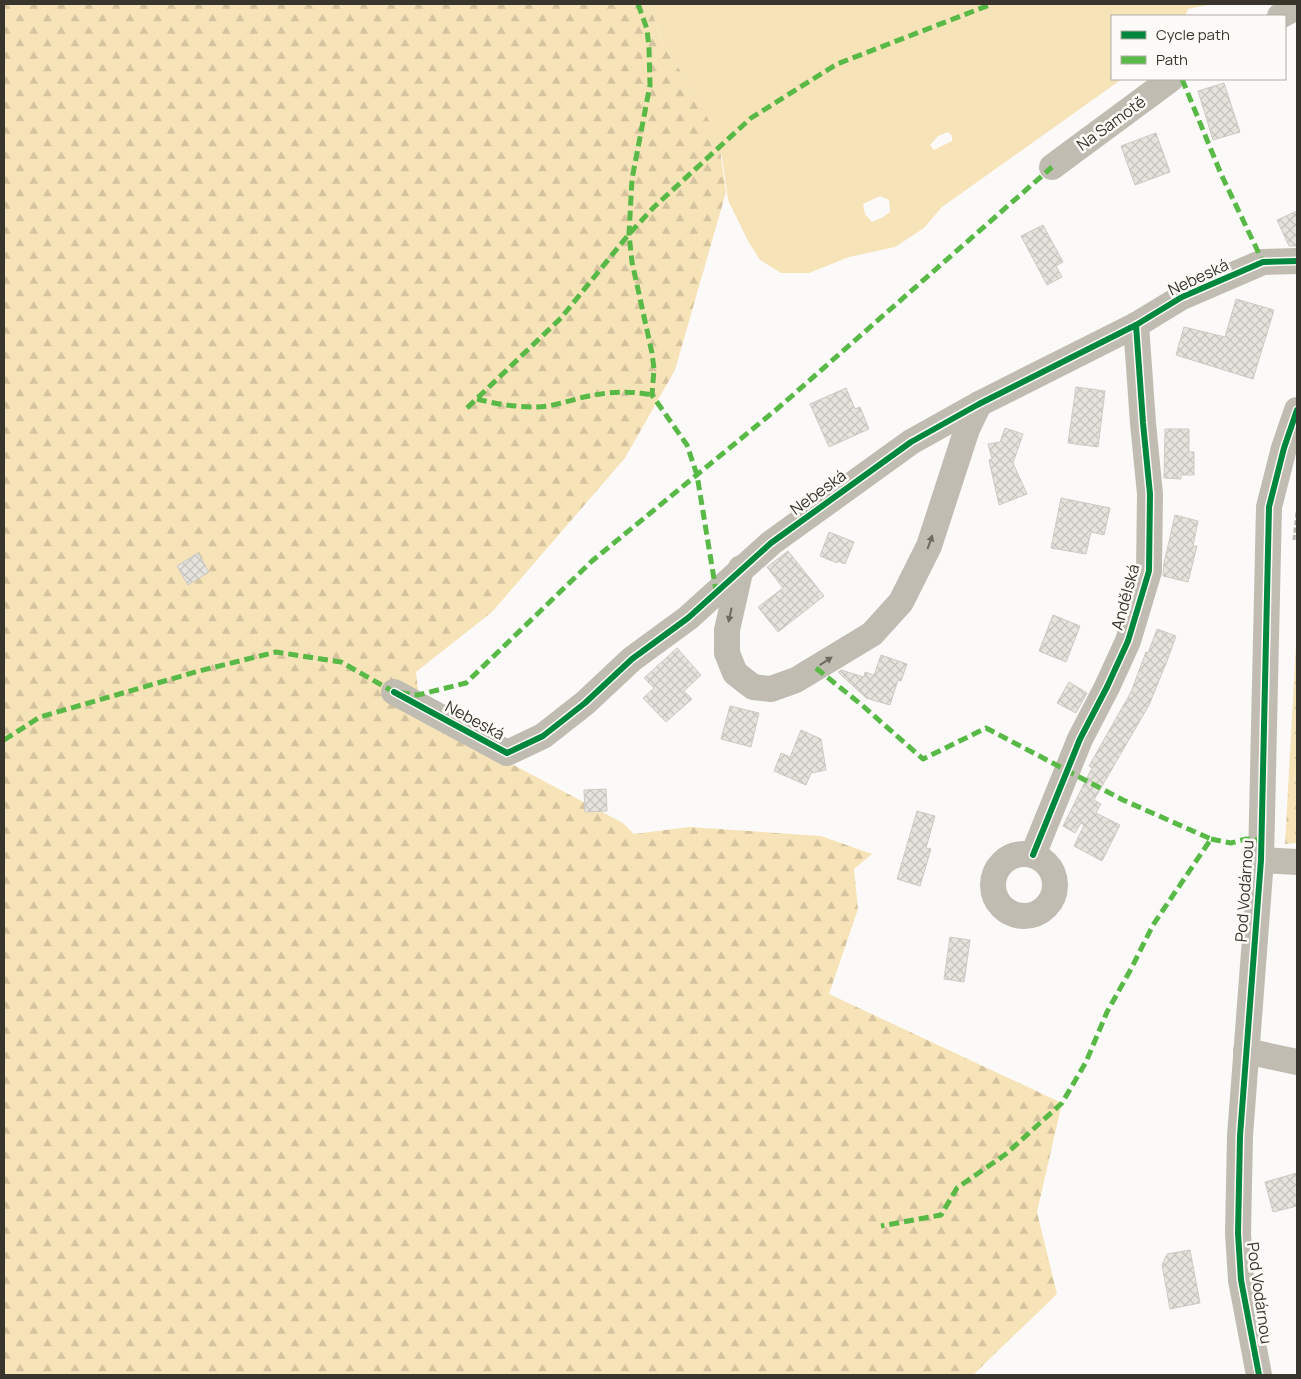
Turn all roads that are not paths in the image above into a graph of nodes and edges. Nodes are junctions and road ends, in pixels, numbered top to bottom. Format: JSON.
{"nodes":[{"id":1,"x":1297,"y":7,"type":"edge"},
{"id":2,"x":1282,"y":15,"type":"edge"},
{"id":3,"x":1170,"y":80,"type":"edge"},
{"id":4,"x":1052,"y":167,"type":"dead end"},
{"id":5,"x":1297,"y":261,"type":"edge"},
{"id":6,"x":1136,"y":326,"type":"junction"},
{"id":7,"x":979,"y":404,"type":"junction"},
{"id":8,"x":1297,"y":410,"type":"edge"},
{"id":9,"x":741,"y":568,"type":"junction"},
{"id":10,"x":394,"y":692,"type":"dead end"},
{"id":11,"x":1033,"y":855,"type":"dead end"},
{"id":12,"x":1261,"y":860,"type":"junction"},
{"id":13,"x":1297,"y":862,"type":"edge"},
{"id":14,"x":1246,"y":1051,"type":"junction"},
{"id":15,"x":1297,"y":1062,"type":"edge"},
{"id":16,"x":1259,"y":1375,"type":"edge"}],
"edges":[{"from":1,"to":2,"type":"street"},
{"from":3,"to":4,"type":"street","name":"Na Samotě"},
{"from":5,"to":6,"type":"street","name":"Nebeská"},
{"from":6,"to":7,"type":"street","name":"Nebeská"},
{"from":6,"to":11,"type":"street","name":"Andělská"},
{"from":7,"to":9,"type":"street","name":"Nebeská"},
{"from":9,"to":7,"type":"street","one_way":true},
{"from":8,"to":12,"type":"street","name":"Pod Vodárnou"},
{"from":9,"to":10,"type":"street","name":"Nebeská"},
{"from":12,"to":13,"type":"street"},
{"from":12,"to":14,"type":"street","name":"Pod Vodárnou"},
{"from":14,"to":15,"type":"street"},
{"from":14,"to":16,"type":"street","name":"Pod Vodárnou"}]}
